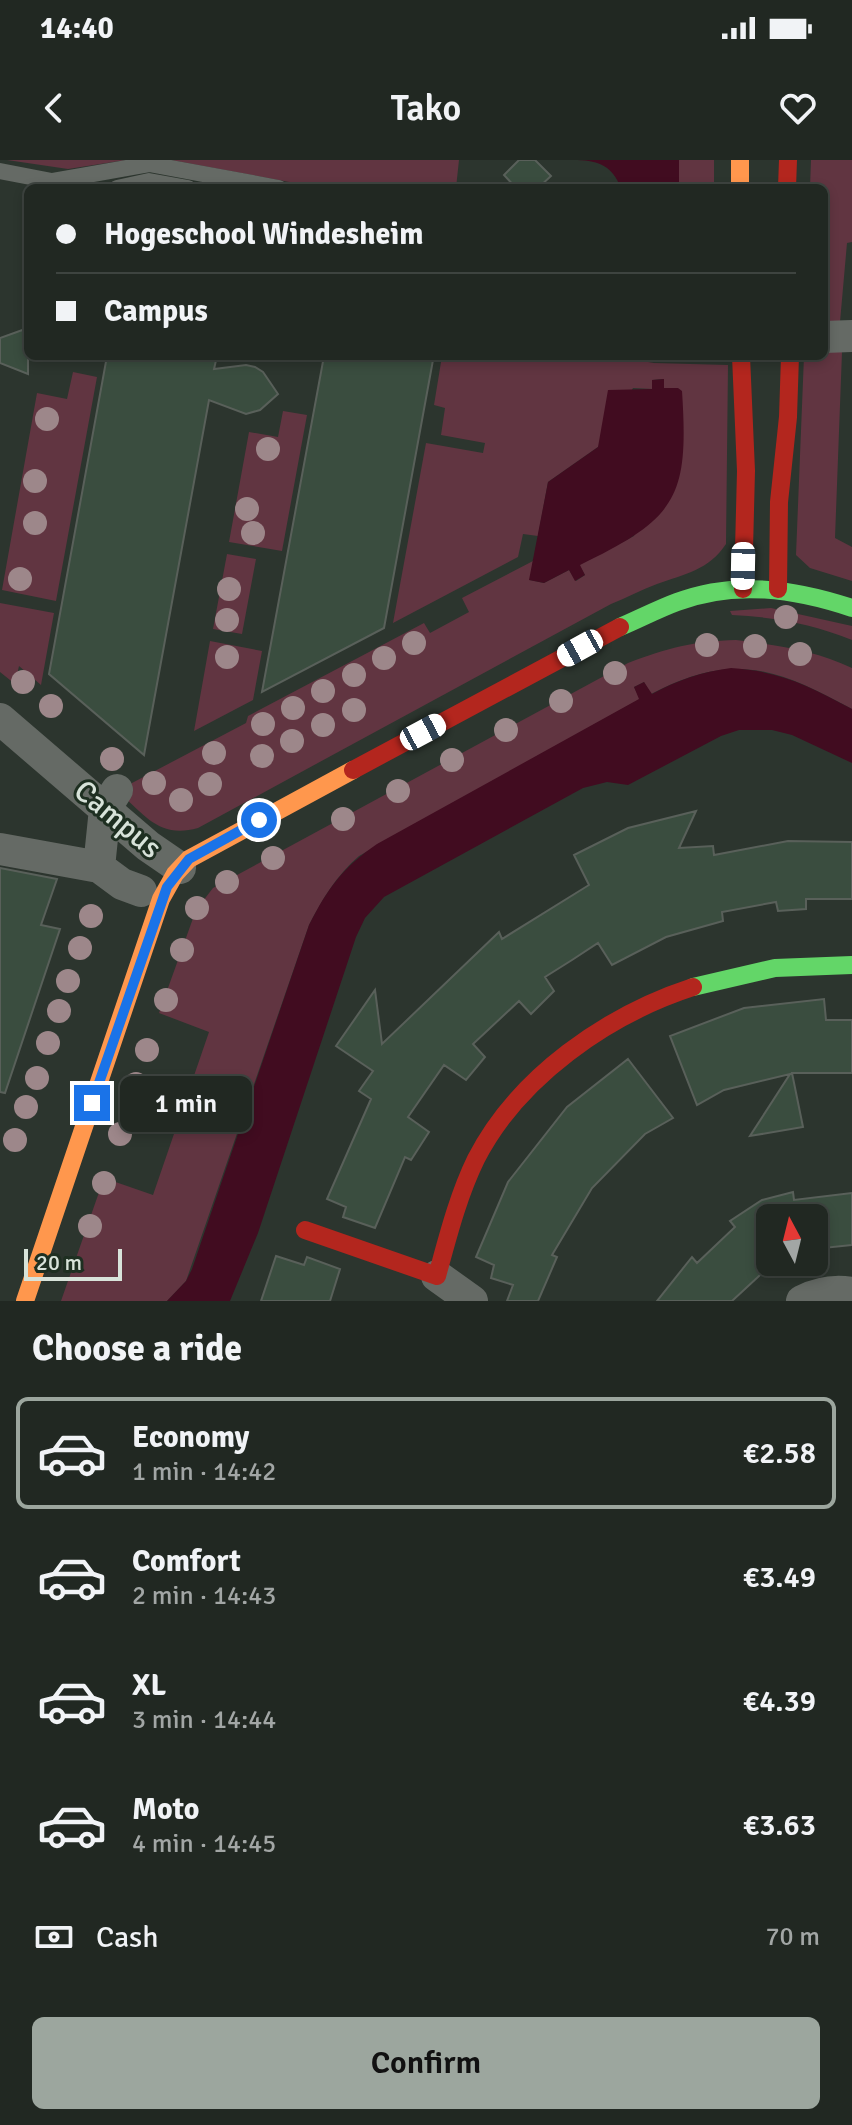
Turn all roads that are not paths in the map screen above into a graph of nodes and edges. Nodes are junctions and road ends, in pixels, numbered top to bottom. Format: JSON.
{"nodes":[{"id":1,"x":740,"y":160,"type":"edge"},
{"id":2,"x":788,"y":160,"type":"edge"},
{"id":3,"x":0,"y":171,"type":"edge"},
{"id":4,"x":53,"y":181,"type":"junction"},
{"id":5,"x":68,"y":184,"type":"edge"},
{"id":6,"x":135,"y":184,"type":"edge"},
{"id":7,"x":166,"y":184,"type":"edge"},
{"id":8,"x":257,"y":184,"type":"edge"},
{"id":9,"x":740,"y":184,"type":"edge"},
{"id":10,"x":787,"y":184,"type":"edge"},
{"id":11,"x":852,"y":336,"type":"edge"},
{"id":12,"x":828,"y":337,"type":"edge"},
{"id":13,"x":741,"y":360,"type":"edge"},
{"id":14,"x":790,"y":360,"type":"edge"},
{"id":15,"x":743,"y":589,"type":"junction"},
{"id":16,"x":778,"y":589,"type":"junction"},
{"id":17,"x":852,"y":608,"type":"edge"},
{"id":18,"x":3,"y":727,"type":"edge"},
{"id":19,"x":111,"y":799,"type":"junction"},
{"id":20,"x":0,"y":849,"type":"edge"},
{"id":21,"x":99,"y":867,"type":"junction"},
{"id":22,"x":180,"y":868,"type":"junction"},
{"id":23,"x":141,"y":891,"type":"dead end"},
{"id":24,"x":852,"y":965,"type":"edge"},
{"id":25,"x":305,"y":1230,"type":"dead end"},
{"id":26,"x":437,"y":1276,"type":"junction"},
{"id":27,"x":852,"y":1293,"type":"edge"},
{"id":28,"x":25,"y":1301,"type":"edge"},
{"id":29,"x":472,"y":1301,"type":"edge"},
{"id":30,"x":802,"y":1301,"type":"edge"}],
"edges":[{"from":1,"to":9,"type":"street"},
{"from":2,"to":10,"type":"street"},
{"from":3,"to":4,"type":"lane"},
{"from":4,"to":5,"type":"lane"},
{"from":4,"to":8,"type":"lane"},
{"from":6,"to":7,"type":"lane"},
{"from":11,"to":12,"type":"street"},
{"from":13,"to":15,"type":"street"},
{"from":14,"to":16,"type":"street"},
{"from":15,"to":16,"type":"street"},
{"from":15,"to":22,"type":"street"},
{"from":16,"to":17,"type":"street"},
{"from":18,"to":19,"type":"street","name":"Campus"},
{"from":19,"to":21,"type":"street"},
{"from":19,"to":22,"type":"street","name":"Campus"},
{"from":20,"to":21,"type":"street"},
{"from":21,"to":23,"type":"street"},
{"from":22,"to":28,"type":"street","name":"Campus"},
{"from":24,"to":26,"type":"street"},
{"from":25,"to":26,"type":"street"},
{"from":26,"to":29,"type":"street"},
{"from":27,"to":30,"type":"street"}]}
